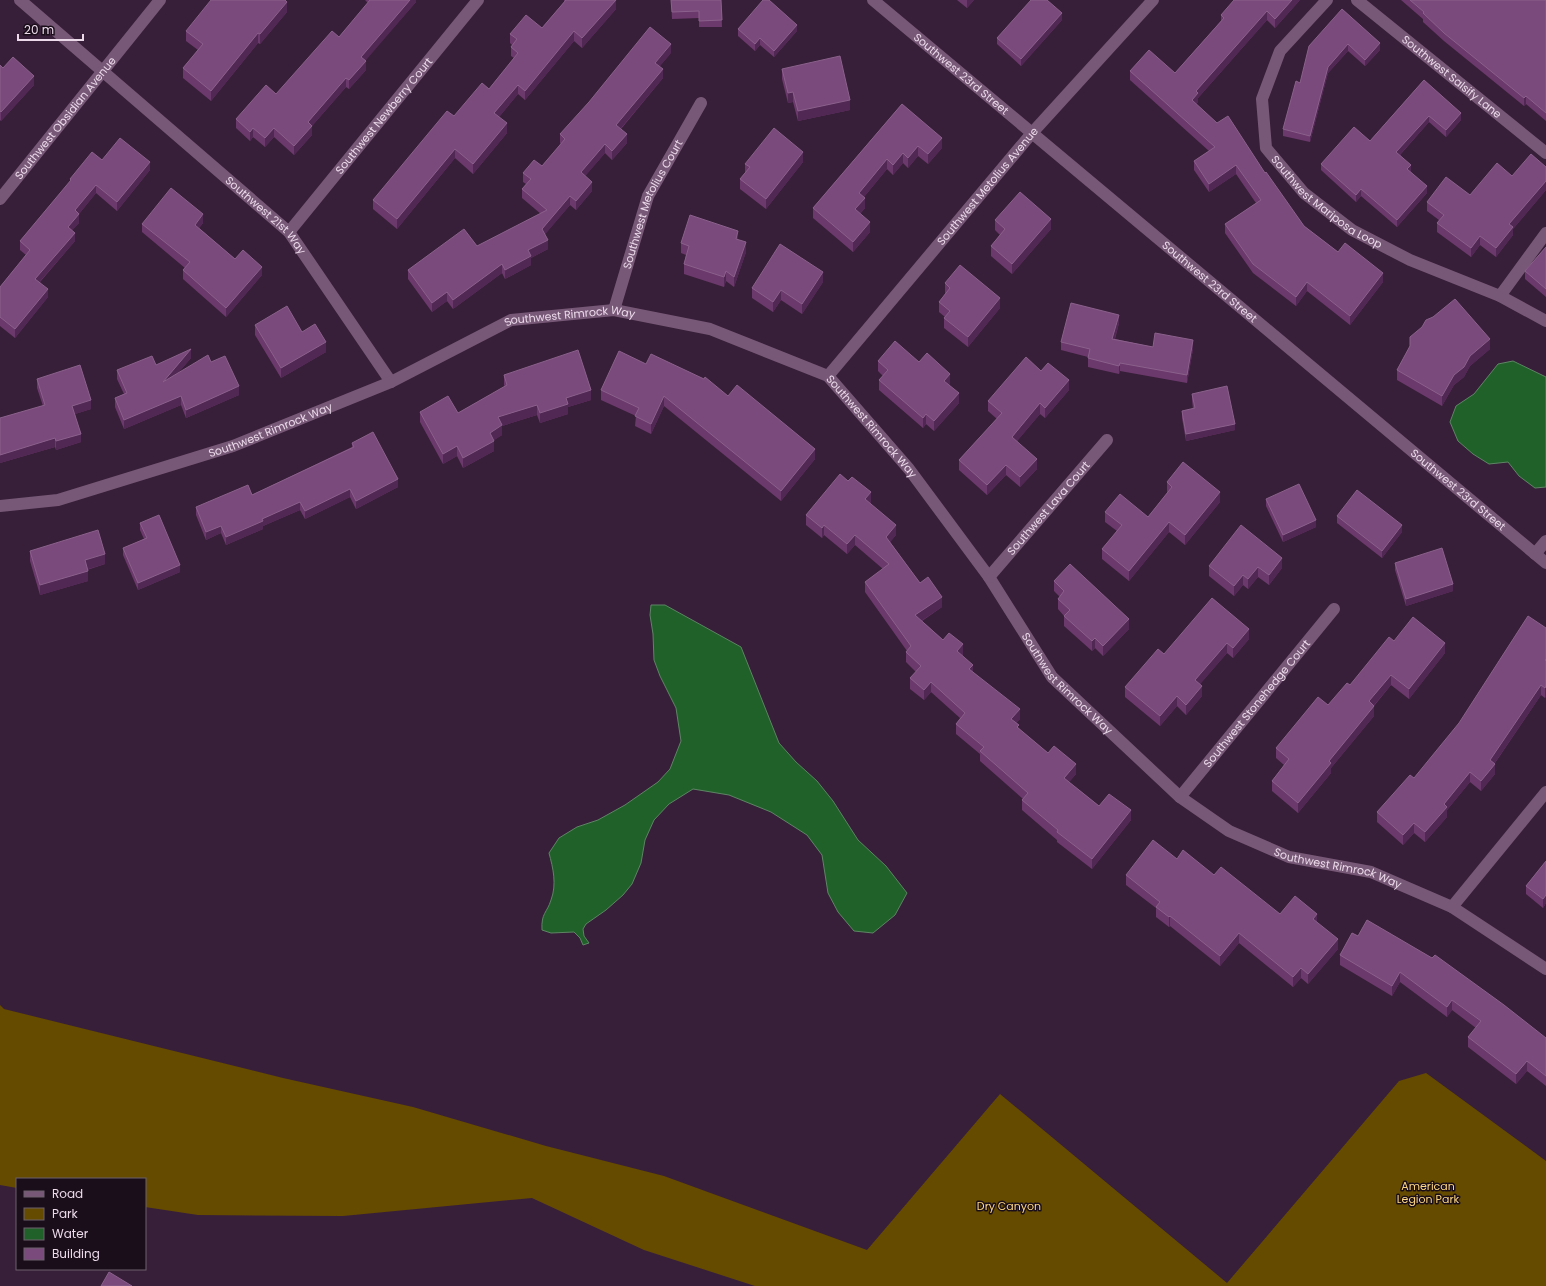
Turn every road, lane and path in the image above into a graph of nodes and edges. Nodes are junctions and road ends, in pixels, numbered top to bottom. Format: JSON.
{"nodes":[{"id":1,"x":20,"y":0,"type":"edge"},
{"id":2,"x":160,"y":0,"type":"edge"},
{"id":3,"x":478,"y":0,"type":"edge"},
{"id":4,"x":873,"y":0,"type":"edge"},
{"id":5,"x":1152,"y":0,"type":"edge"},
{"id":6,"x":1326,"y":0,"type":"edge"},
{"id":7,"x":1357,"y":0,"type":"edge"},
{"id":8,"x":106,"y":75,"type":"junction"},
{"id":9,"x":701,"y":103,"type":"dead end"},
{"id":10,"x":1032,"y":133,"type":"junction"},
{"id":11,"x":1546,"y":153,"type":"edge"},
{"id":12,"x":0,"y":199,"type":"edge"},
{"id":13,"x":289,"y":232,"type":"junction"},
{"id":14,"x":1546,"y":233,"type":"edge"},
{"id":15,"x":1500,"y":296,"type":"junction"},
{"id":16,"x":614,"y":310,"type":"junction"},
{"id":17,"x":1546,"y":321,"type":"edge"},
{"id":18,"x":828,"y":376,"type":"junction"},
{"id":19,"x":391,"y":382,"type":"junction"},
{"id":20,"x":1107,"y":440,"type":"dead end"},
{"id":21,"x":0,"y":506,"type":"edge"},
{"id":22,"x":1546,"y":541,"type":"edge"},
{"id":23,"x":1534,"y":554,"type":"junction"},
{"id":24,"x":1546,"y":563,"type":"edge"},
{"id":25,"x":989,"y":577,"type":"junction"},
{"id":26,"x":1334,"y":609,"type":"dead end"},
{"id":27,"x":1546,"y":792,"type":"edge"},
{"id":28,"x":1180,"y":798,"type":"junction"},
{"id":29,"x":1452,"y":907,"type":"junction"},
{"id":30,"x":1546,"y":969,"type":"edge"}],
"edges":[{"from":1,"to":8,"type":"street","name":"Southwest 21st Way"},
{"from":2,"to":8,"type":"street","name":"Southwest Obsidian Avenue"},
{"from":3,"to":13,"type":"street","name":"Southwest Newberry Court"},
{"from":4,"to":10,"type":"street","name":"Southwest 23rd Street"},
{"from":5,"to":10,"type":"street","name":"Southwest Metolius Avenue"},
{"from":6,"to":15,"type":"street","name":"Southwest Mariposa Loop"},
{"from":7,"to":11,"type":"street","name":"Southwest Salsify Lane"},
{"from":8,"to":12,"type":"street","name":"Southwest Obsidian Avenue"},
{"from":8,"to":13,"type":"street","name":"Southwest 21st Way"},
{"from":9,"to":16,"type":"street","name":"Southwest Metolius Court"},
{"from":10,"to":18,"type":"street","name":"Southwest Metolius Avenue"},
{"from":10,"to":23,"type":"street","name":"Southwest 23rd Street"},
{"from":13,"to":19,"type":"street","name":"Southwest 21st Way"},
{"from":14,"to":15,"type":"street"},
{"from":15,"to":17,"type":"street","name":"Southwest Mariposa Loop"},
{"from":16,"to":18,"type":"street","name":"Southwest Rimrock Way"},
{"from":16,"to":19,"type":"street","name":"Southwest Rimrock Way"},
{"from":18,"to":25,"type":"street","name":"Southwest Rimrock Way"},
{"from":19,"to":21,"type":"street","name":"Southwest Rimrock Way"},
{"from":20,"to":25,"type":"street","name":"Southwest Lava Court"},
{"from":22,"to":23,"type":"street"},
{"from":23,"to":24,"type":"street","name":"Southwest 23rd Street"},
{"from":25,"to":28,"type":"street","name":"Southwest Rimrock Way"},
{"from":26,"to":28,"type":"street","name":"Southwest Stonehedge Court"},
{"from":27,"to":29,"type":"street"},
{"from":28,"to":29,"type":"street","name":"Southwest Rimrock Way"},
{"from":29,"to":30,"type":"street","name":"Southwest Rimrock Way"}]}
